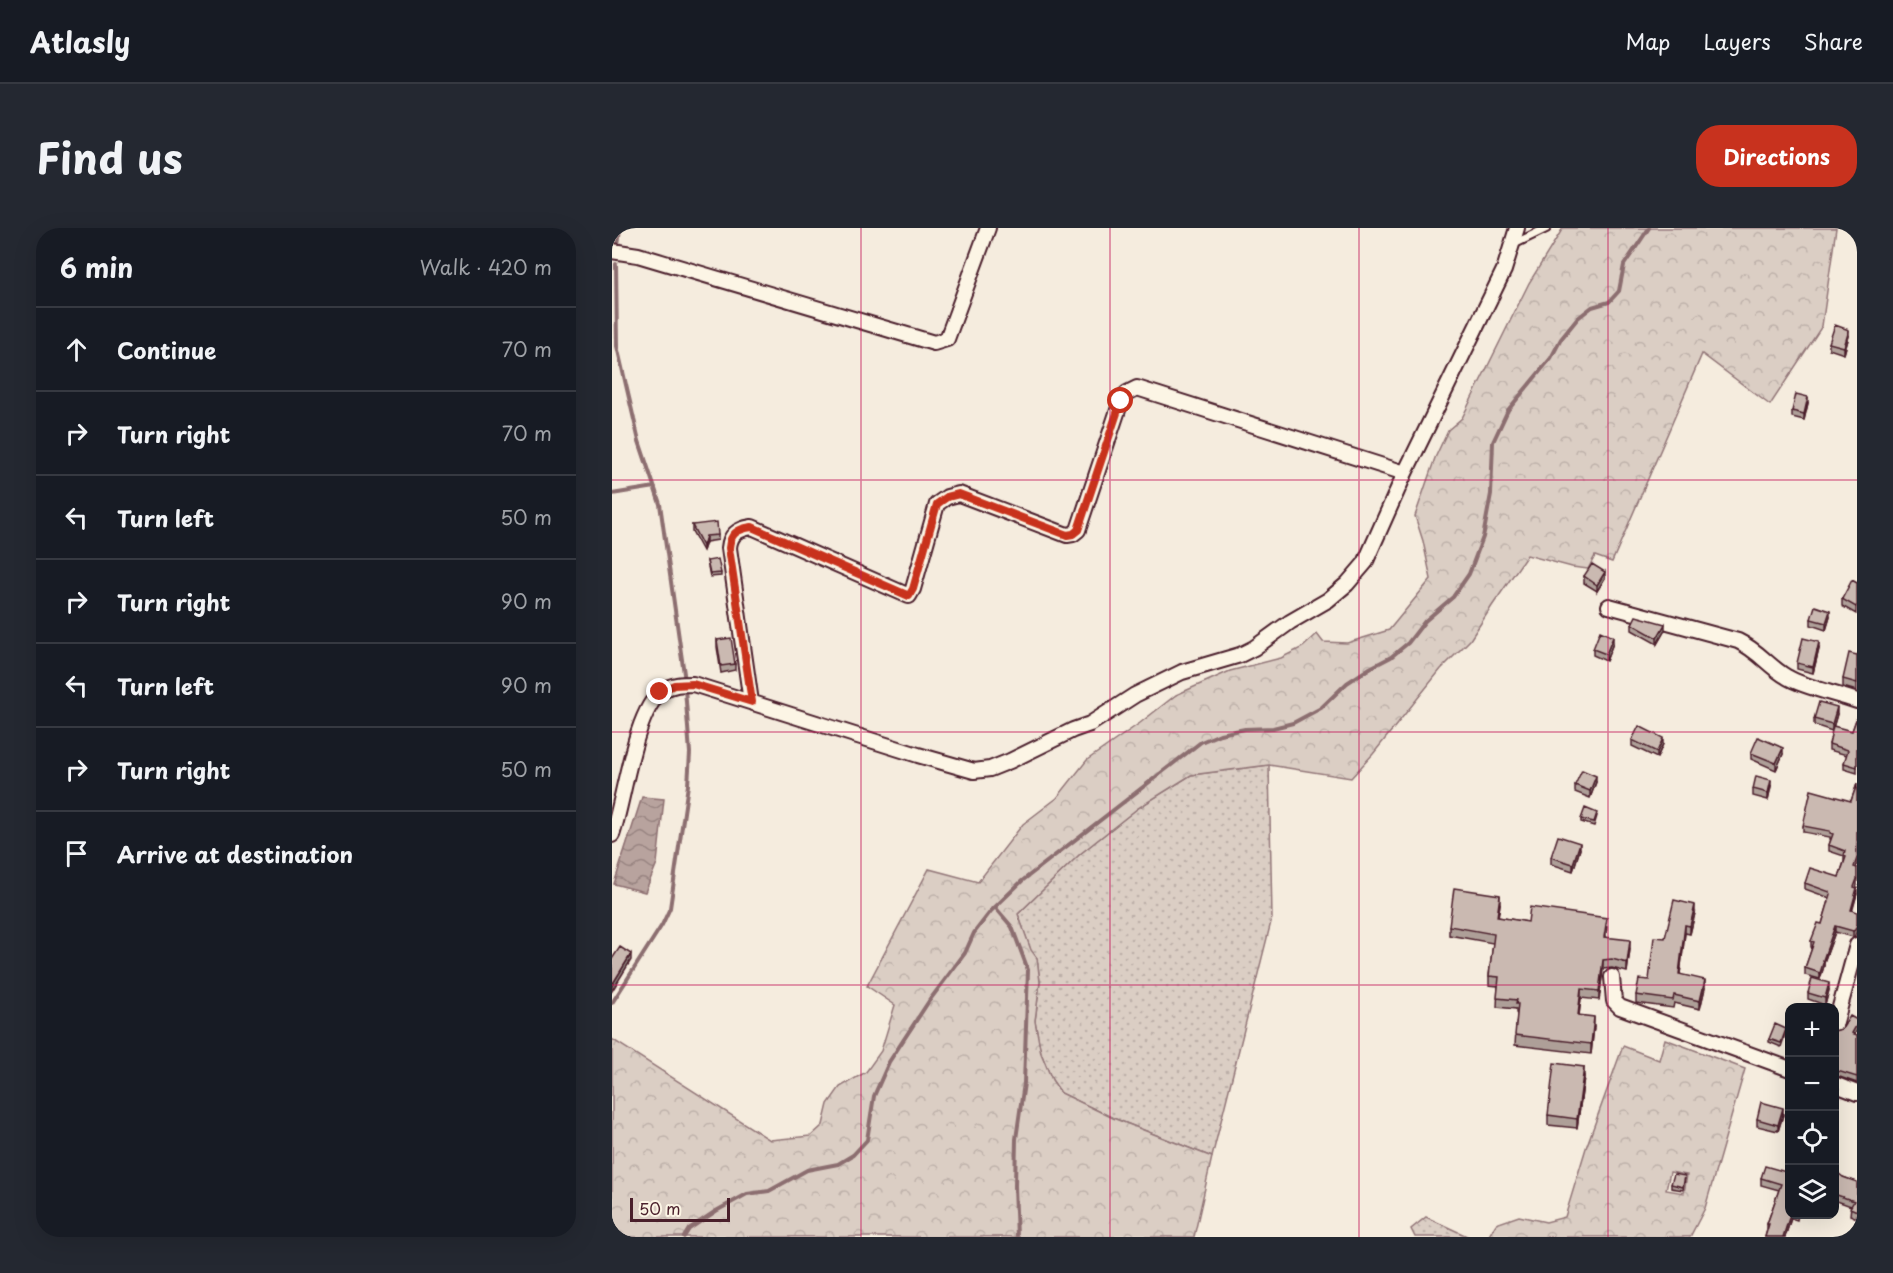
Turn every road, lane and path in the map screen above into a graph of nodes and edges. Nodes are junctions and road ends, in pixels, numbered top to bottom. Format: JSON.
{"nodes":[{"id":1,"x":988,"y":228,"type":"edge"},
{"id":2,"x":1517,"y":228,"type":"edge"},
{"id":3,"x":1547,"y":228,"type":"edge"},
{"id":4,"x":1512,"y":245,"type":"junction"},
{"id":5,"x":612,"y":251,"type":"edge"},
{"id":6,"x":1405,"y":473,"type":"junction"},
{"id":7,"x":1609,"y":606,"type":"dead end"},
{"id":8,"x":1857,"y":701,"type":"edge"},
{"id":9,"x":752,"y":702,"type":"junction"},
{"id":10,"x":612,"y":835,"type":"edge"},
{"id":11,"x":1857,"y":945,"type":"edge"},
{"id":12,"x":1854,"y":968,"type":"edge"},
{"id":13,"x":1612,"y":977,"type":"dead end"},
{"id":14,"x":1839,"y":1014,"type":"edge"},
{"id":15,"x":1785,"y":1067,"type":"edge"},
{"id":16,"x":1839,"y":1086,"type":"edge"},
{"id":17,"x":1857,"y":1092,"type":"edge"}],
"edges":[{"from":1,"to":5,"type":"street"},
{"from":2,"to":4,"type":"street"},
{"from":3,"to":4,"type":"lane"},
{"from":4,"to":6,"type":"street"},
{"from":6,"to":9,"type":"street"},
{"from":6,"to":9,"type":"street"},
{"from":7,"to":8,"type":"street"},
{"from":9,"to":10,"type":"street"},
{"from":11,"to":12,"type":"street"},
{"from":12,"to":14,"type":"street"},
{"from":13,"to":15,"type":"street"},
{"from":16,"to":17,"type":"street"}]}
